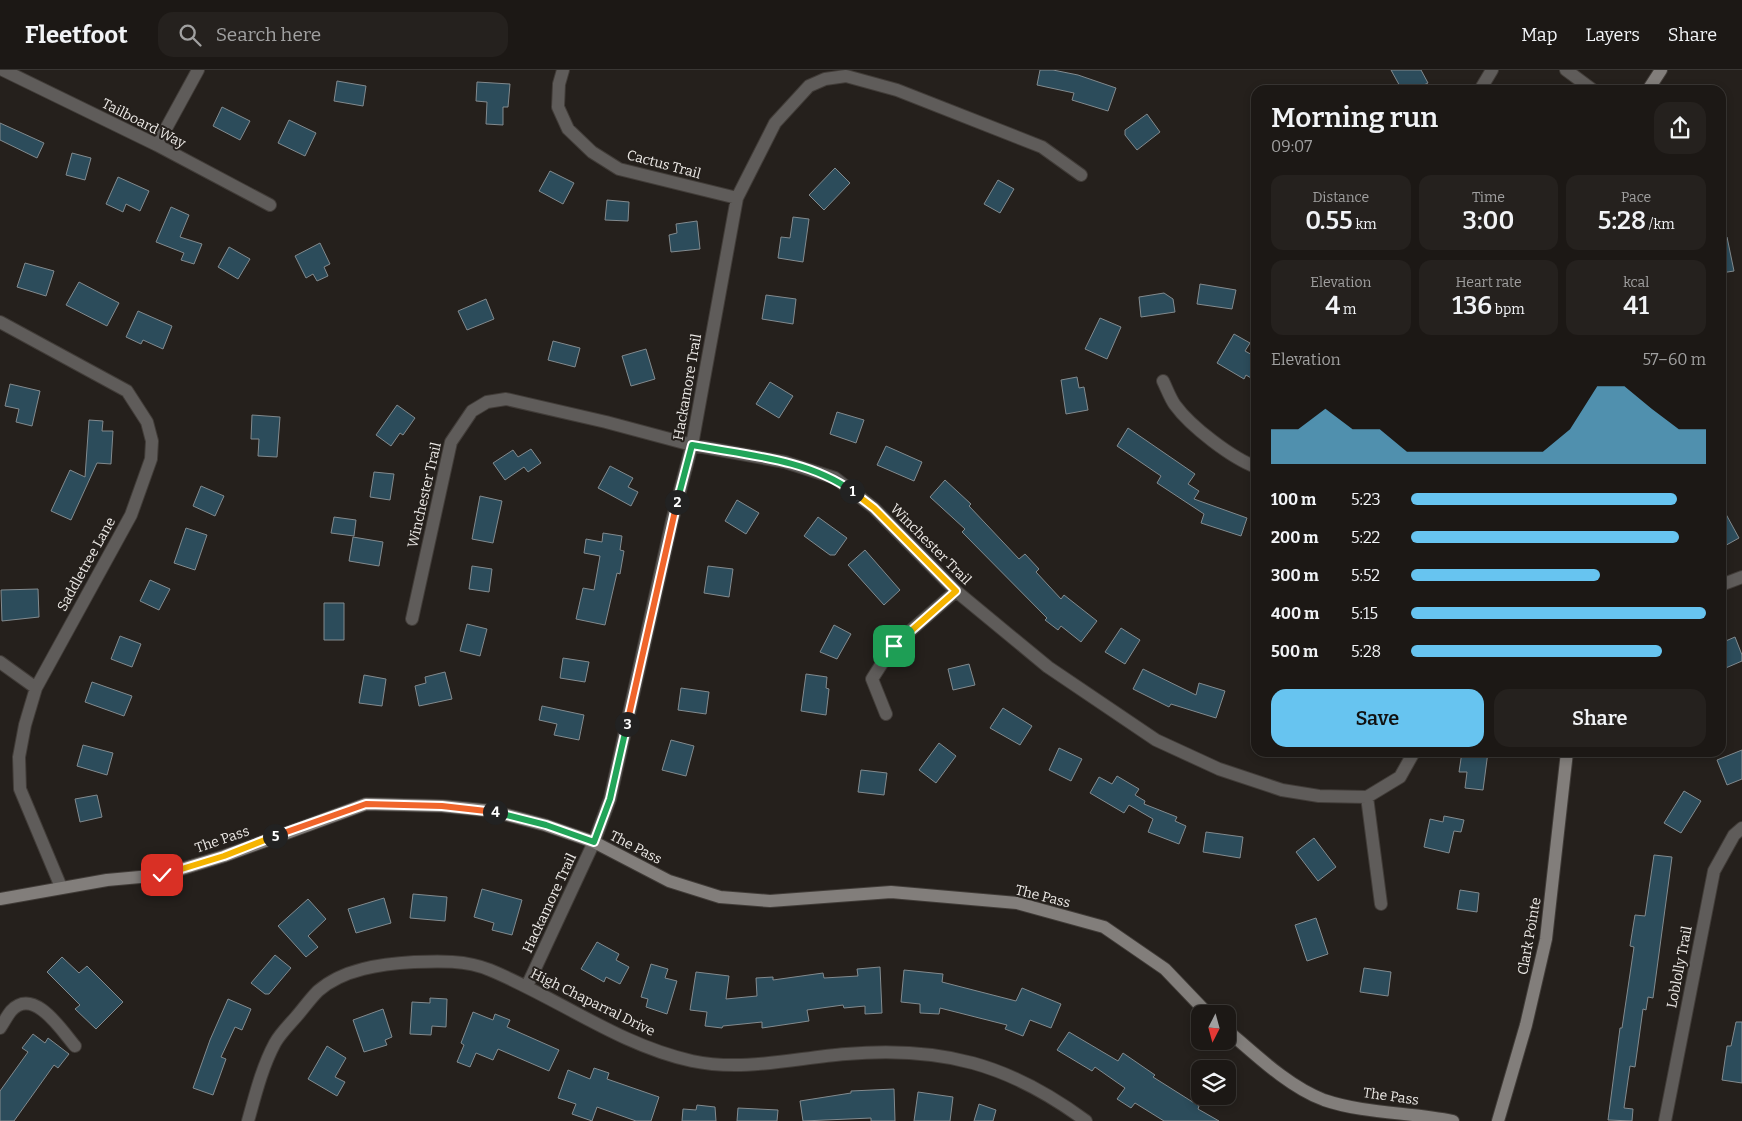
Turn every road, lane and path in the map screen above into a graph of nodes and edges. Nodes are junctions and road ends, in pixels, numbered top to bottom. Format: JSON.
{"nodes":[{"id":1,"x":4,"y":70,"type":"edge"},
{"id":2,"x":198,"y":70,"type":"edge"},
{"id":3,"x":563,"y":70,"type":"edge"},
{"id":4,"x":1492,"y":70,"type":"edge"},
{"id":5,"x":1566,"y":70,"type":"edge"},
{"id":6,"x":1661,"y":70,"type":"edge"},
{"id":7,"x":1483,"y":85,"type":"edge"},
{"id":8,"x":1586,"y":85,"type":"edge"},
{"id":9,"x":1651,"y":85,"type":"edge"},
{"id":10,"x":156,"y":145,"type":"junction"},
{"id":11,"x":1081,"y":175,"type":"dead end"},
{"id":12,"x":737,"y":198,"type":"junction"},
{"id":13,"x":270,"y":205,"type":"dead end"},
{"id":14,"x":0,"y":322,"type":"edge"},
{"id":15,"x":1163,"y":381,"type":"dead end"},
{"id":16,"x":692,"y":445,"type":"junction"},
{"id":17,"x":1251,"y":465,"type":"edge"},
{"id":18,"x":1742,"y":577,"type":"edge"},
{"id":19,"x":1726,"y":583,"type":"edge"},
{"id":20,"x":956,"y":591,"type":"junction"},
{"id":21,"x":412,"y":618,"type":"dead end"},
{"id":22,"x":0,"y":662,"type":"edge"},
{"id":23,"x":36,"y":688,"type":"junction"},
{"id":24,"x":886,"y":714,"type":"dead end"},
{"id":25,"x":1411,"y":757,"type":"edge"},
{"id":26,"x":1566,"y":757,"type":"edge"},
{"id":27,"x":1367,"y":797,"type":"junction"},
{"id":28,"x":1742,"y":828,"type":"edge"},
{"id":29,"x":594,"y":842,"type":"junction"},
{"id":30,"x":61,"y":886,"type":"junction"},
{"id":31,"x":0,"y":899,"type":"edge"},
{"id":32,"x":1382,"y":904,"type":"dead end"},
{"id":33,"x":527,"y":986,"type":"junction"},
{"id":34,"x":1199,"y":1005,"type":"edge"},
{"id":35,"x":0,"y":1028,"type":"edge"},
{"id":36,"x":1236,"y":1038,"type":"edge"},
{"id":37,"x":75,"y":1046,"type":"dead end"},
{"id":38,"x":248,"y":1121,"type":"edge"},
{"id":39,"x":1086,"y":1121,"type":"edge"},
{"id":40,"x":1453,"y":1121,"type":"edge"},
{"id":41,"x":1498,"y":1121,"type":"edge"},
{"id":42,"x":1665,"y":1121,"type":"edge"}],
"edges":[{"from":1,"to":10,"type":"street","name":"Tailboard Way"},
{"from":2,"to":10,"type":"street"},
{"from":3,"to":12,"type":"street","name":"Cactus Trail"},
{"from":4,"to":7,"type":"street"},
{"from":5,"to":8,"type":"street"},
{"from":6,"to":9,"type":"street"},
{"from":10,"to":13,"type":"street","name":"Tailboard Way"},
{"from":11,"to":12,"type":"street","name":"Hackamore Trail"},
{"from":12,"to":16,"type":"street","name":"Hackamore Trail"},
{"from":14,"to":23,"type":"street","name":"Saddletree Lane"},
{"from":15,"to":17,"type":"street"},
{"from":16,"to":20,"type":"street","name":"Winchester Trail"},
{"from":16,"to":21,"type":"street","name":"Winchester Trail"},
{"from":16,"to":29,"type":"street","name":"Hackamore Trail"},
{"from":18,"to":19,"type":"street"},
{"from":20,"to":24,"type":"street"},
{"from":20,"to":27,"type":"street","name":"Winchester Trail"},
{"from":22,"to":23,"type":"street"},
{"from":23,"to":30,"type":"street","name":"Saddletree Lane"},
{"from":25,"to":27,"type":"street"},
{"from":26,"to":41,"type":"street","name":"Clark Pointe"},
{"from":27,"to":32,"type":"street"},
{"from":28,"to":42,"type":"street","name":"Loblolly Trail"},
{"from":29,"to":30,"type":"street","name":"The Pass"},
{"from":29,"to":33,"type":"street","name":"Hackamore Trail"},
{"from":29,"to":34,"type":"street","name":"The Pass"},
{"from":30,"to":31,"type":"street","name":"The Pass"},
{"from":33,"to":38,"type":"street","name":"High Chaparral Drive"},
{"from":33,"to":39,"type":"street","name":"High Chaparral Drive"},
{"from":35,"to":37,"type":"street"},
{"from":36,"to":40,"type":"street","name":"The Pass"}]}
